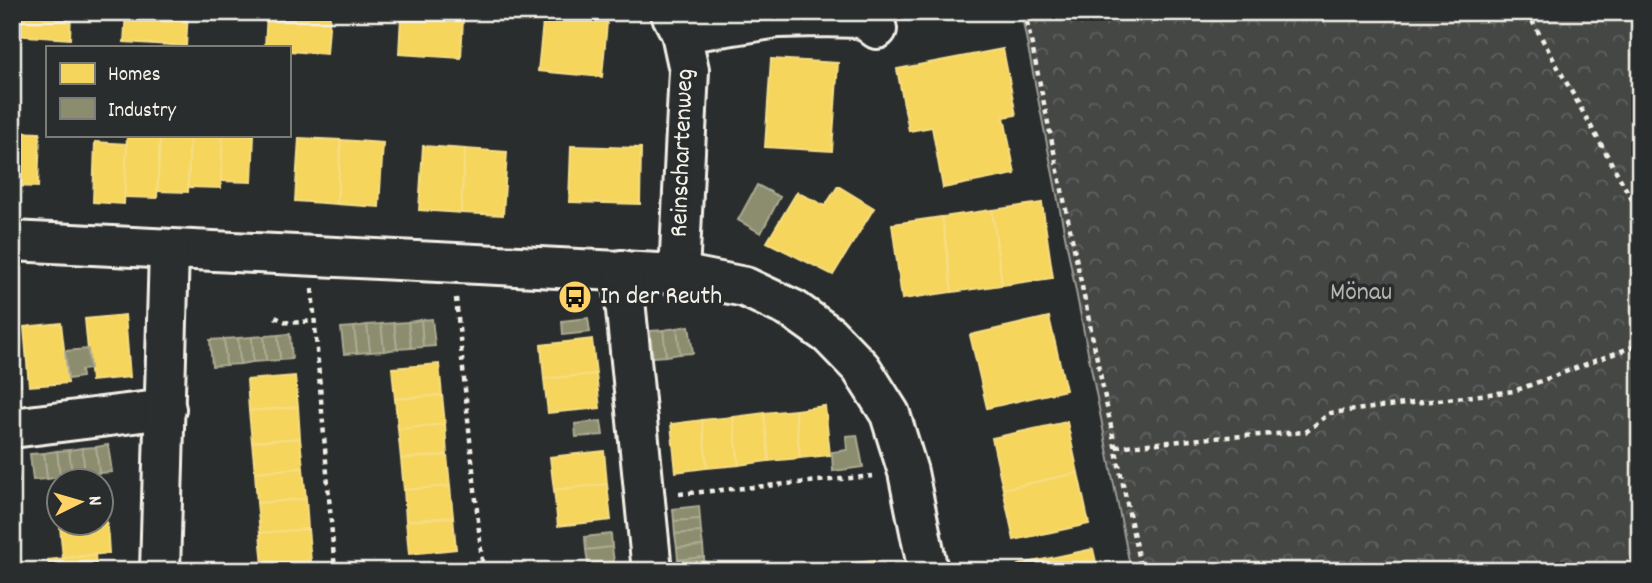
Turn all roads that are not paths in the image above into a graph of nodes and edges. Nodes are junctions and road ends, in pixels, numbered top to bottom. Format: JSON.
{"nodes":[{"id":1,"x":676,"y":23,"type":"edge"},
{"id":2,"x":877,"y":29,"type":"dead end"},
{"id":3,"x":12,"y":241,"type":"edge"},
{"id":4,"x":169,"y":250,"type":"junction"},
{"id":5,"x":622,"y":270,"type":"junction"},
{"id":6,"x":679,"y":274,"type":"junction"},
{"id":7,"x":166,"y":409,"type":"junction"},
{"id":8,"x":12,"y":428,"type":"edge"},
{"id":9,"x":160,"y":571,"type":"edge"},
{"id":10,"x":652,"y":571,"type":"edge"},
{"id":11,"x":928,"y":571,"type":"edge"}],
"edges":[{"from":1,"to":2,"type":"street","name":"Reinschartenweg"},
{"from":1,"to":6,"type":"street","name":"Reinschartenweg"},
{"from":3,"to":4,"type":"street"},
{"from":4,"to":5,"type":"street"},
{"from":4,"to":7,"type":"street"},
{"from":5,"to":6,"type":"street"},
{"from":5,"to":10,"type":"street"},
{"from":6,"to":11,"type":"street"},
{"from":7,"to":8,"type":"street"},
{"from":7,"to":9,"type":"street"}]}
